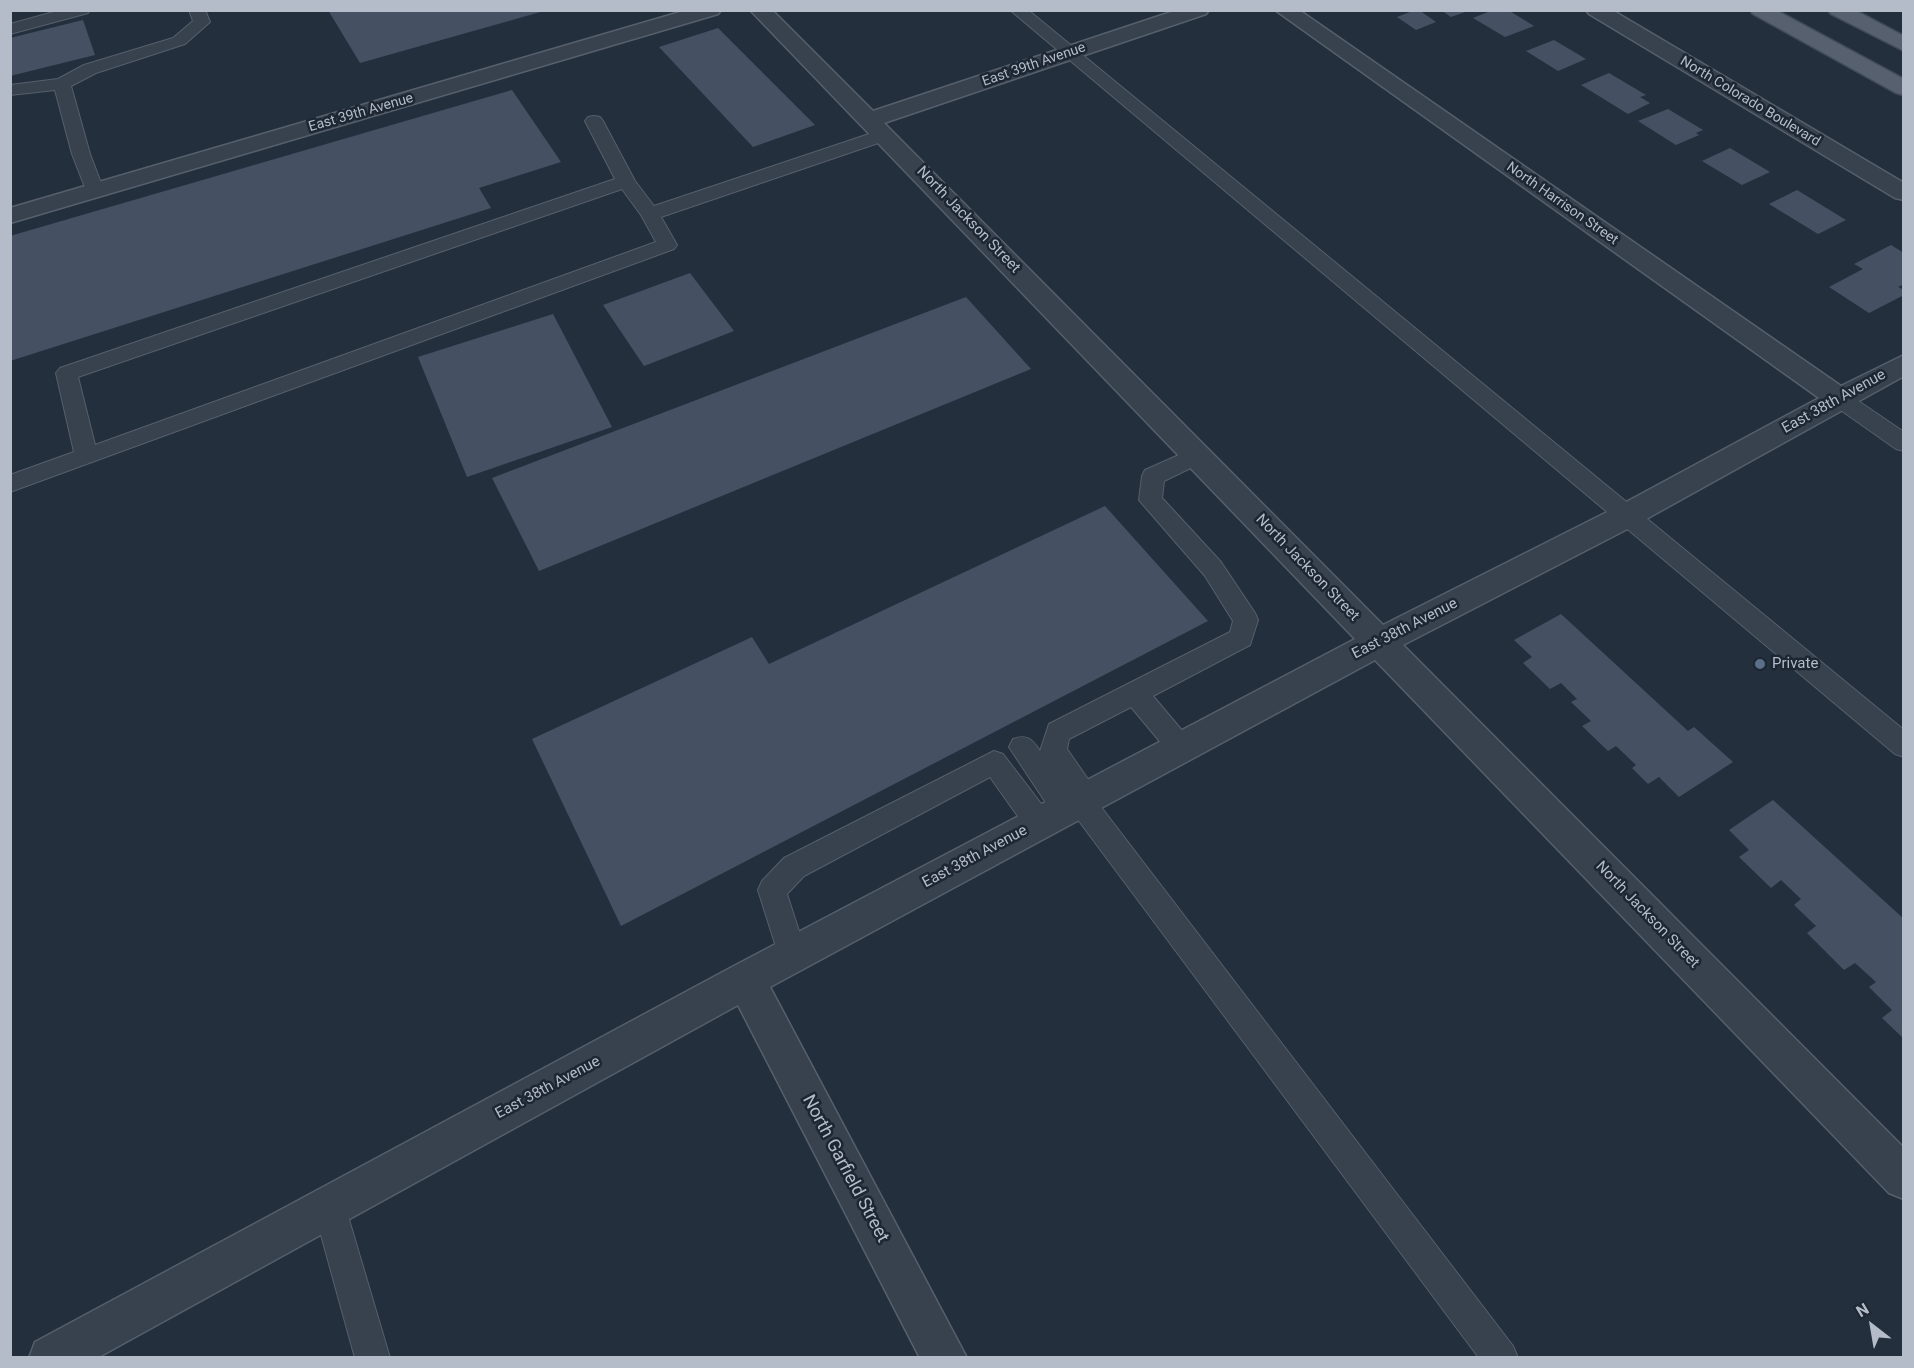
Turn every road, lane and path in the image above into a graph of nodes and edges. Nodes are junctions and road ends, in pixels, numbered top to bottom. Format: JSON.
{"nodes":[{"id":1,"x":82,"y":10,"type":"edge"},
{"id":2,"x":197,"y":10,"type":"edge"},
{"id":3,"x":711,"y":10,"type":"edge"},
{"id":4,"x":760,"y":10,"type":"edge"},
{"id":5,"x":1018,"y":10,"type":"edge"},
{"id":6,"x":1199,"y":10,"type":"edge"},
{"id":7,"x":1285,"y":10,"type":"edge"},
{"id":8,"x":1596,"y":10,"type":"edge"},
{"id":9,"x":1760,"y":10,"type":"edge"},
{"id":10,"x":1838,"y":10,"type":"edge"},
{"id":11,"x":10,"y":29,"type":"edge"},
{"id":12,"x":1904,"y":45,"type":"edge"},
{"id":13,"x":1069,"y":54,"type":"junction"},
{"id":14,"x":62,"y":84,"type":"junction"},
{"id":15,"x":1904,"y":88,"type":"edge"},
{"id":16,"x":10,"y":90,"type":"edge"},
{"id":17,"x":594,"y":121,"type":"dead end"},
{"id":18,"x":877,"y":128,"type":"junction"},
{"id":19,"x":626,"y":182,"type":"junction"},
{"id":20,"x":94,"y":191,"type":"junction"},
{"id":21,"x":1904,"y":193,"type":"edge"},
{"id":22,"x":650,"y":214,"type":"junction"},
{"id":23,"x":10,"y":216,"type":"edge"},
{"id":24,"x":1904,"y":364,"type":"edge"},
{"id":25,"x":1840,"y":399,"type":"junction"},
{"id":26,"x":1904,"y":443,"type":"edge"},
{"id":27,"x":1197,"y":454,"type":"junction"},
{"id":28,"x":86,"y":455,"type":"junction"},
{"id":29,"x":10,"y":484,"type":"edge"},
{"id":30,"x":1628,"y":514,"type":"junction"},
{"id":31,"x":1379,"y":642,"type":"junction"},
{"id":32,"x":1135,"y":693,"type":"junction"},
{"id":33,"x":1904,"y":746,"type":"edge"},
{"id":34,"x":1022,"y":747,"type":"dead end"},
{"id":35,"x":1181,"y":748,"type":"junction"},
{"id":36,"x":1068,"y":808,"type":"junction"},
{"id":37,"x":792,"y":956,"type":"junction"},
{"id":38,"x":746,"y":980,"type":"junction"},
{"id":39,"x":1904,"y":1178,"type":"edge"},
{"id":40,"x":329,"y":1206,"type":"junction"},
{"id":41,"x":51,"y":1358,"type":"edge"},
{"id":42,"x":373,"y":1358,"type":"edge"},
{"id":43,"x":945,"y":1358,"type":"edge"},
{"id":44,"x":1501,"y":1358,"type":"edge"}],
"edges":[{"from":1,"to":11,"type":"lane"},
{"from":2,"to":14,"type":"lane"},
{"from":3,"to":20,"type":"street","name":"East 39th Avenue"},
{"from":4,"to":18,"type":"street","name":"North Jackson Street"},
{"from":5,"to":13,"type":"lane"},
{"from":6,"to":13,"type":"street","name":"East 39th Avenue"},
{"from":7,"to":25,"type":"street","name":"North Harrison Street"},
{"from":8,"to":21,"type":"street","name":"North Colorado Boulevard"},
{"from":9,"to":15,"type":"main road"},
{"from":10,"to":12,"type":"main road"},
{"from":13,"to":18,"type":"street","name":"East 39th Avenue"},
{"from":13,"to":30,"type":"lane"},
{"from":14,"to":16,"type":"lane"},
{"from":14,"to":20,"type":"lane"},
{"from":17,"to":19,"type":"lane"},
{"from":18,"to":22,"type":"lane"},
{"from":18,"to":27,"type":"street","name":"North Jackson Street"},
{"from":19,"to":22,"type":"lane"},
{"from":19,"to":28,"type":"lane"},
{"from":20,"to":23,"type":"street","name":"East 39th Avenue"},
{"from":22,"to":28,"type":"lane"},
{"from":24,"to":25,"type":"street","name":"East 38th Avenue"},
{"from":25,"to":26,"type":"lane"},
{"from":25,"to":30,"type":"street","name":"East 38th Avenue"},
{"from":27,"to":31,"type":"street","name":"North Jackson Street"},
{"from":27,"to":32,"type":"lane"},
{"from":28,"to":29,"type":"lane"},
{"from":30,"to":31,"type":"street","name":"East 38th Avenue"},
{"from":30,"to":33,"type":"lane"},
{"from":31,"to":35,"type":"street","name":"East 38th Avenue"},
{"from":31,"to":39,"type":"street","name":"North Jackson Street"},
{"from":32,"to":35,"type":"lane"},
{"from":32,"to":36,"type":"lane"},
{"from":34,"to":36,"type":"lane"},
{"from":35,"to":36,"type":"street","name":"East 38th Avenue"},
{"from":36,"to":37,"type":"street","name":"East 38th Avenue"},
{"from":36,"to":37,"type":"lane"},
{"from":36,"to":44,"type":"lane"},
{"from":37,"to":38,"type":"street","name":"East 38th Avenue"},
{"from":38,"to":40,"type":"street","name":"East 38th Avenue"},
{"from":38,"to":43,"type":"street","name":"North Garfield Street"},
{"from":40,"to":41,"type":"street","name":"East 38th Avenue"},
{"from":40,"to":42,"type":"lane"}]}
